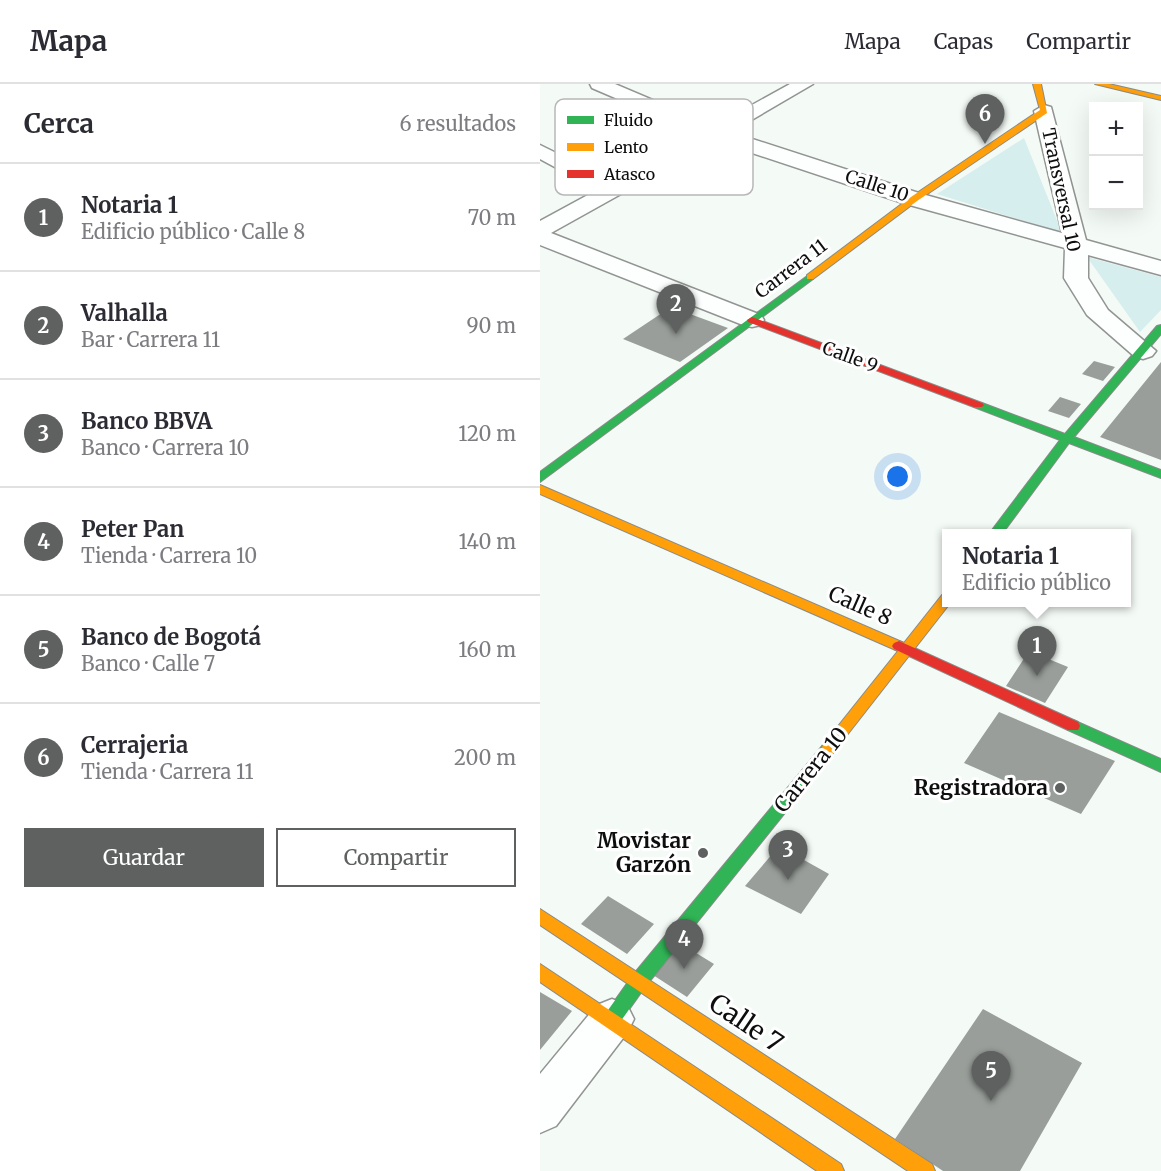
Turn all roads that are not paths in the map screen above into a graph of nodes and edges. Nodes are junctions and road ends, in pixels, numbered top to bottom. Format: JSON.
{"nodes":[{"id":1,"x":599,"y":84,"type":"edge"},
{"id":2,"x":804,"y":84,"type":"edge"},
{"id":3,"x":1037,"y":84,"type":"edge"},
{"id":4,"x":1099,"y":84,"type":"edge"},
{"id":5,"x":1161,"y":98,"type":"edge"},
{"id":6,"x":634,"y":99,"type":"edge"},
{"id":7,"x":1044,"y":111,"type":"junction"},
{"id":8,"x":753,"y":113,"type":"edge"},
{"id":9,"x":753,"y":146,"type":"edge"},
{"id":10,"x":540,"y":151,"type":"edge"},
{"id":11,"x":555,"y":159,"type":"edge"},
{"id":12,"x":602,"y":195,"type":"edge"},
{"id":13,"x":914,"y":199,"type":"junction"},
{"id":14,"x":540,"y":230,"type":"edge"},
{"id":15,"x":540,"y":237,"type":"edge"},
{"id":16,"x":1076,"y":244,"type":"junction"},
{"id":17,"x":1161,"y":268,"type":"edge"},
{"id":18,"x":752,"y":320,"type":"junction"},
{"id":19,"x":1161,"y":328,"type":"edge"},
{"id":20,"x":1143,"y":351,"type":"junction"},
{"id":21,"x":1067,"y":438,"type":"junction"},
{"id":22,"x":1161,"y":474,"type":"edge"},
{"id":23,"x":540,"y":478,"type":"edge"},
{"id":24,"x":540,"y":489,"type":"edge"},
{"id":25,"x":999,"y":529,"type":"edge"},
{"id":26,"x":942,"y":605,"type":"edge"},
{"id":27,"x":908,"y":650,"type":"junction"},
{"id":28,"x":1161,"y":766,"type":"edge"},
{"id":29,"x":540,"y":916,"type":"edge"},
{"id":30,"x":540,"y":972,"type":"edge"},
{"id":31,"x":639,"y":981,"type":"junction"},
{"id":32,"x":612,"y":1019,"type":"junction"},
{"id":33,"x":540,"y":1110,"type":"edge"},
{"id":34,"x":834,"y":1171,"type":"edge"},
{"id":35,"x":925,"y":1171,"type":"edge"}],
"edges":[{"from":1,"to":6,"type":"street","name":"Calle 10"},
{"from":2,"to":8,"type":"street"},
{"from":3,"to":7,"type":"main road"},
{"from":4,"to":5,"type":"main road"},
{"from":7,"to":13,"type":"main road","name":"Carrera 11"},
{"from":7,"to":16,"type":"street","name":"Transversal 10"},
{"from":9,"to":13,"type":"street","name":"Calle 10"},
{"from":10,"to":11,"type":"street"},
{"from":12,"to":14,"type":"street"},
{"from":13,"to":16,"type":"street","name":"Calle 10"},
{"from":13,"to":18,"type":"main road","name":"Carrera 11"},
{"from":15,"to":18,"type":"street","name":"Calle 9"},
{"from":16,"to":17,"type":"street","name":"Calle 10"},
{"from":16,"to":20,"type":"street","name":"Transversal 10"},
{"from":18,"to":21,"type":"main road","name":"Calle 9"},
{"from":18,"to":23,"type":"main road","name":"Carrera 11"},
{"from":19,"to":20,"type":"main road"},
{"from":20,"to":21,"type":"main road"},
{"from":21,"to":22,"type":"main road","name":"Calle 9"},
{"from":21,"to":25,"type":"main road"},
{"from":24,"to":27,"type":"main road","name":"Calle 8"},
{"from":26,"to":27,"type":"main road","name":"Carrera 10"},
{"from":27,"to":28,"type":"main road","name":"Calle 8"},
{"from":27,"to":31,"type":"main road","name":"Carrera 10"},
{"from":29,"to":31,"type":"main road","name":"Calle 7"},
{"from":30,"to":32,"type":"main road"},
{"from":31,"to":32,"type":"main road","name":"Carrera 10"},
{"from":31,"to":35,"type":"main road","name":"Calle 7"},
{"from":32,"to":33,"type":"street","name":"Carrera 10"},
{"from":32,"to":34,"type":"main road"}]}
